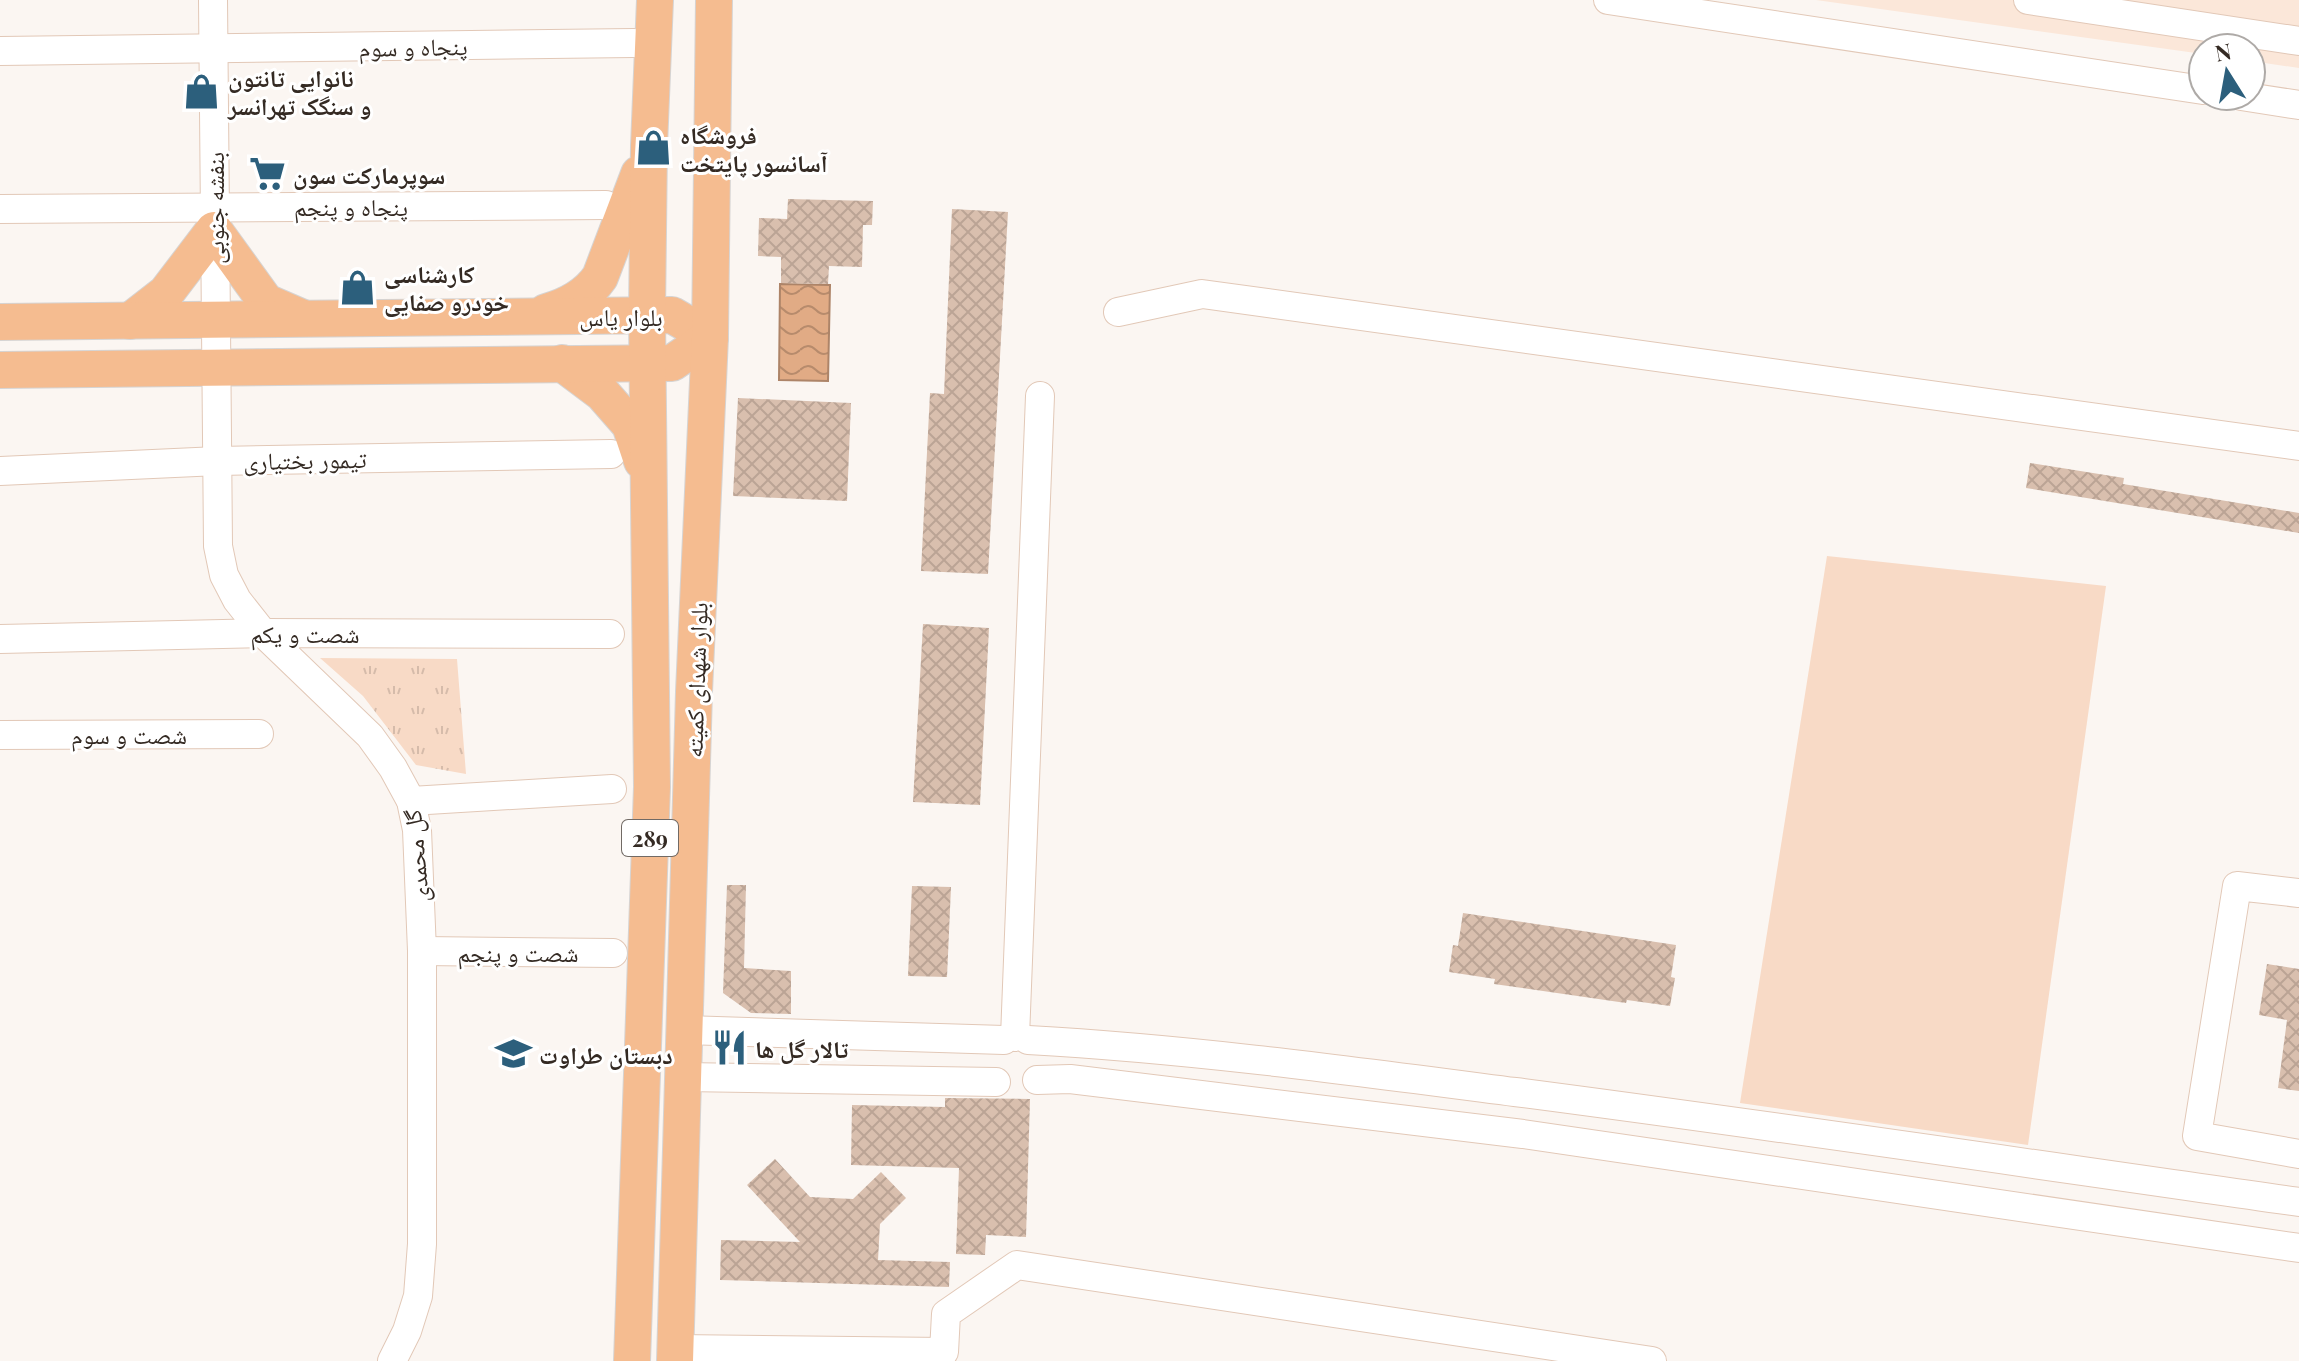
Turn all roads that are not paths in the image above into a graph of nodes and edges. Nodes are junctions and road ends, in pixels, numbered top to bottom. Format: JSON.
{"nodes":[{"id":1,"x":213,"y":0,"type":"edge"},
{"id":2,"x":655,"y":0,"type":"edge"},
{"id":3,"x":714,"y":0,"type":"edge"},
{"id":4,"x":1608,"y":0,"type":"edge"},
{"id":5,"x":2028,"y":0,"type":"edge"},
{"id":6,"x":2299,"y":41,"type":"edge"},
{"id":7,"x":634,"y":43,"type":"dead end"},
{"id":8,"x":213,"y":49,"type":"junction"},
{"id":9,"x":0,"y":51,"type":"edge"},
{"id":10,"x":2187,"y":88,"type":"edge"},
{"id":11,"x":2267,"y":100,"type":"edge"},
{"id":12,"x":2299,"y":105,"type":"edge"},
{"id":13,"x":649,"y":146,"type":"junction"},
{"id":14,"x":606,"y":205,"type":"dead end"},
{"id":15,"x":0,"y":209,"type":"edge"},
{"id":16,"x":214,"y":219,"type":"junction"},
{"id":17,"x":1118,"y":312,"type":"dead end"},
{"id":18,"x":635,"y":316,"type":"junction"},
{"id":19,"x":527,"y":317,"type":"junction"},
{"id":20,"x":305,"y":319,"type":"junction"},
{"id":21,"x":214,"y":320,"type":"junction"},
{"id":22,"x":130,"y":321,"type":"junction"},
{"id":23,"x":0,"y":322,"type":"edge"},
{"id":24,"x":710,"y":337,"type":"junction"},
{"id":25,"x":562,"y":363,"type":"junction"},
{"id":26,"x":636,"y":363,"type":"junction"},
{"id":27,"x":215,"y":368,"type":"junction"},
{"id":28,"x":0,"y":370,"type":"edge"},
{"id":29,"x":1040,"y":396,"type":"dead end"},
{"id":30,"x":2299,"y":446,"type":"edge"},
{"id":31,"x":611,"y":454,"type":"dead end"},
{"id":32,"x":218,"y":461,"type":"junction"},
{"id":33,"x":0,"y":471,"type":"edge"},
{"id":34,"x":648,"y":480,"type":"junction"},
{"id":35,"x":263,"y":633,"type":"junction"},
{"id":36,"x":610,"y":634,"type":"dead end"},
{"id":37,"x":0,"y":639,"type":"edge"},
{"id":38,"x":259,"y":734,"type":"dead end"},
{"id":39,"x":0,"y":735,"type":"edge"},
{"id":40,"x":612,"y":789,"type":"dead end"},
{"id":41,"x":411,"y":801,"type":"junction"},
{"id":42,"x":2299,"y":893,"type":"edge"},
{"id":43,"x":422,"y":951,"type":"junction"},
{"id":44,"x":613,"y":953,"type":"dead end"},
{"id":45,"x":685,"y":1030,"type":"junction"},
{"id":46,"x":1016,"y":1039,"type":"junction"},
{"id":47,"x":684,"y":1077,"type":"junction"},
{"id":48,"x":1037,"y":1080,"type":"junction"},
{"id":49,"x":996,"y":1082,"type":"junction"},
{"id":50,"x":1548,"y":1096,"type":"junction"},
{"id":51,"x":1541,"y":1137,"type":"junction"},
{"id":52,"x":2299,"y":1154,"type":"edge"},
{"id":53,"x":2299,"y":1202,"type":"edge"},
{"id":54,"x":2299,"y":1248,"type":"edge"},
{"id":55,"x":676,"y":1355,"type":"edge"},
{"id":56,"x":392,"y":1361,"type":"edge"},
{"id":57,"x":632,"y":1361,"type":"edge"},
{"id":58,"x":1652,"y":1361,"type":"edge"}],
"edges":[{"from":1,"to":8,"type":"street","name":"بنفشه جنوبی"},
{"from":2,"to":13,"type":"main road"},
{"from":3,"to":24,"type":"main road","name":"بلوار شهدای کمیته","number":"289"},
{"from":4,"to":10,"type":"street"},
{"from":5,"to":6,"type":"street"},
{"from":7,"to":8,"type":"street","name":"پنجاه و سوم"},
{"from":8,"to":9,"type":"street","name":"پنجاه و سوم"},
{"from":8,"to":16,"type":"street","name":"بنفشه جنوبی"},
{"from":11,"to":12,"type":"street"},
{"from":13,"to":18,"type":"main road"},
{"from":13,"to":19,"type":"main road"},
{"from":14,"to":16,"type":"street","name":"پنجاه و پنجم"},
{"from":15,"to":16,"type":"street","name":"پنجاه و پنجم"},
{"from":16,"to":20,"type":"main road"},
{"from":16,"to":21,"type":"street","name":"بنفشه جنوبی"},
{"from":16,"to":22,"type":"main road"},
{"from":17,"to":30,"type":"street"},
{"from":18,"to":19,"type":"main road","name":"بلوار یاس"},
{"from":18,"to":24,"type":"main road","name":"بلوار یاس"},
{"from":18,"to":26,"type":"main road","name":"بلوار شهدای کمیته"},
{"from":19,"to":20,"type":"main road","name":"بلوار یاس"},
{"from":20,"to":21,"type":"main road","name":"بلوار یاس"},
{"from":21,"to":22,"type":"main road","name":"بلوار یاس"},
{"from":21,"to":27,"type":"street","name":"بنفشه جنوبی"},
{"from":22,"to":23,"type":"main road","name":"بلوار یاس"},
{"from":24,"to":26,"type":"main road","name":"بلوار یاس"},
{"from":24,"to":45,"type":"main road","name":"بلوار شهدای کمیته","number":"289"},
{"from":25,"to":26,"type":"main road","name":"بلوار یاس"},
{"from":25,"to":27,"type":"main road","name":"بلوار یاس"},
{"from":25,"to":34,"type":"main road"},
{"from":26,"to":34,"type":"main road","name":"بلوار شهدای کمیته","number":"289"},
{"from":27,"to":28,"type":"main road","name":"بلوار یاس"},
{"from":27,"to":32,"type":"street","name":"گل محمدی"},
{"from":29,"to":46,"type":"street"},
{"from":31,"to":32,"type":"street","name":"تیمور بختیاری"},
{"from":32,"to":33,"type":"street","name":"تیمور بختیاری"},
{"from":32,"to":35,"type":"street","name":"گل محمدی"},
{"from":34,"to":57,"type":"main road","name":"بلوار شهدای کمیته","number":"289"},
{"from":35,"to":36,"type":"street","name":"شصت و یکم"},
{"from":35,"to":37,"type":"street","name":"شصت و یکم"},
{"from":35,"to":41,"type":"street","name":"گل محمدی"},
{"from":38,"to":39,"type":"street","name":"شصت و سوم"},
{"from":40,"to":41,"type":"street"},
{"from":41,"to":43,"type":"street","name":"گل محمدی"},
{"from":42,"to":52,"type":"street"},
{"from":43,"to":44,"type":"street","name":"شصت و پنجم"},
{"from":43,"to":56,"type":"street","name":"گل محمدی"},
{"from":45,"to":46,"type":"street"},
{"from":45,"to":47,"type":"main road","name":"بلوار شهدای کمیته","number":"289"},
{"from":46,"to":48,"type":"street"},
{"from":46,"to":49,"type":"street"},
{"from":46,"to":50,"type":"street"},
{"from":47,"to":49,"type":"street"},
{"from":47,"to":55,"type":"main road","name":"بلوار شهدای کمیته","number":"289"},
{"from":48,"to":49,"type":"street"},
{"from":48,"to":51,"type":"street"},
{"from":50,"to":51,"type":"street"},
{"from":50,"to":53,"type":"street"},
{"from":51,"to":54,"type":"street"},
{"from":55,"to":58,"type":"street"}]}
